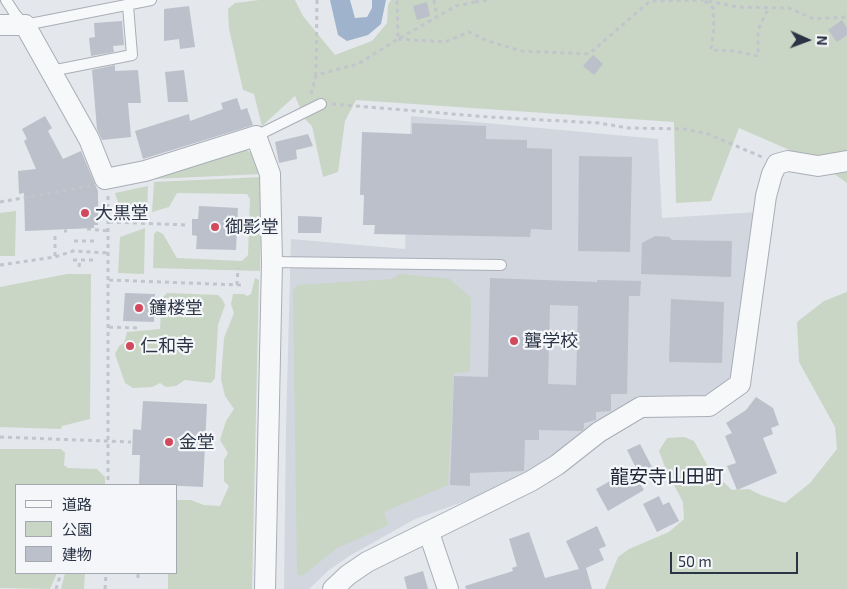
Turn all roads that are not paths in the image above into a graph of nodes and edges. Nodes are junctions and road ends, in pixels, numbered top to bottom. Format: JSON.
{"nodes":[{"id":1,"x":6,"y":0,"type":"edge"},
{"id":2,"x":150,"y":0,"type":"edge"},
{"id":3,"x":128,"y":6,"type":"junction"},
{"id":4,"x":0,"y":25,"type":"edge"},
{"id":5,"x":25,"y":26,"type":"junction"},
{"id":6,"x":51,"y":71,"type":"junction"},
{"id":7,"x":321,"y":104,"type":"road end"},
{"id":8,"x":256,"y":136,"type":"junction"},
{"id":9,"x":847,"y":161,"type":"edge"},
{"id":10,"x":272,"y":262,"type":"junction"},
{"id":11,"x":501,"y":265,"type":"dead end"},
{"id":12,"x":428,"y":533,"type":"junction"},
{"id":13,"x":265,"y":589,"type":"edge"},
{"id":14,"x":333,"y":589,"type":"edge"},
{"id":15,"x":448,"y":589,"type":"edge"}],
"edges":[{"from":1,"to":5,"type":"lane"},
{"from":2,"to":3,"type":"lane"},
{"from":3,"to":5,"type":"lane"},
{"from":3,"to":6,"type":"lane"},
{"from":4,"to":5,"type":"street"},
{"from":5,"to":6,"type":"street"},
{"from":6,"to":8,"type":"street"},
{"from":7,"to":8,"type":"lane"},
{"from":8,"to":10,"type":"street"},
{"from":9,"to":12,"type":"street"},
{"from":10,"to":11,"type":"lane"},
{"from":10,"to":13,"type":"street"},
{"from":12,"to":14,"type":"street"},
{"from":12,"to":15,"type":"street"}]}
